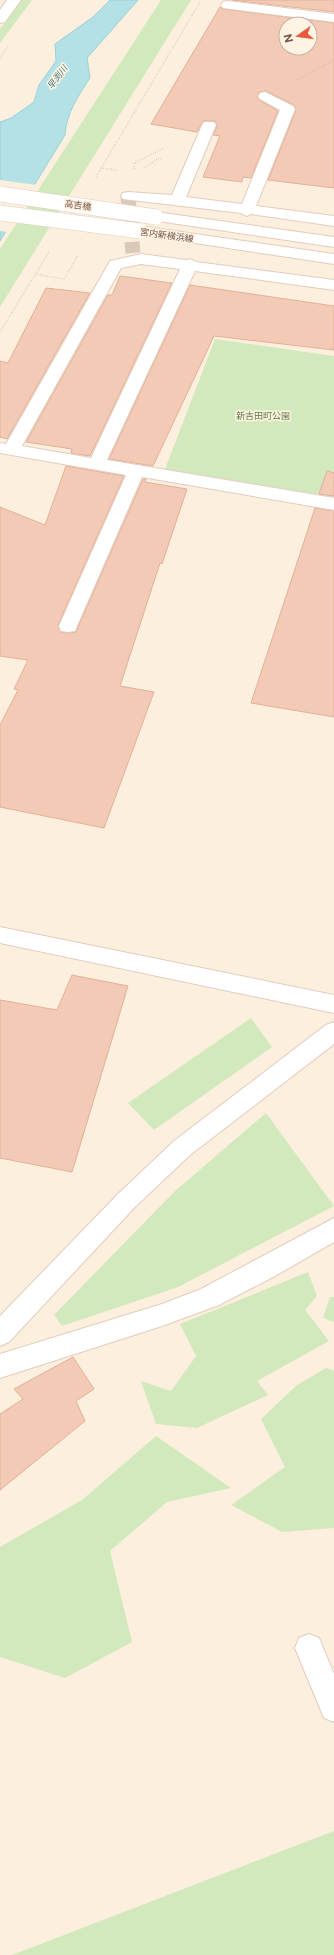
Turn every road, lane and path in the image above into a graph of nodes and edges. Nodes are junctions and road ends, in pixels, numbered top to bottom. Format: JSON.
{"nodes":[{"id":1,"x":14,"y":0,"type":"edge"},
{"id":2,"x":202,"y":0,"type":"edge"},
{"id":3,"x":228,"y":5,"type":"dead end"},
{"id":4,"x":334,"y":18,"type":"edge"},
{"id":5,"x":0,"y":19,"type":"edge"},
{"id":6,"x":265,"y":96,"type":"dead end"},
{"id":7,"x":209,"y":125,"type":"dead end"},
{"id":8,"x":101,"y":168,"type":"dead end"},
{"id":9,"x":0,"y":194,"type":"edge"},
{"id":10,"x":128,"y":196,"type":"dead end"},
{"id":11,"x":177,"y":200,"type":"junction"},
{"id":12,"x":247,"y":211,"type":"junction"},
{"id":13,"x":0,"y":213,"type":"edge"},
{"id":14,"x":156,"y":216,"type":"joint"},
{"id":15,"x":334,"y":221,"type":"edge"},
{"id":16,"x":334,"y":242,"type":"edge"},
{"id":17,"x":79,"y":253,"type":"dead end"},
{"id":18,"x":334,"y":259,"type":"edge"},
{"id":19,"x":190,"y":264,"type":"junction"},
{"id":20,"x":35,"y":274,"type":"dead end"},
{"id":21,"x":334,"y":285,"type":"edge"},
{"id":22,"x":6,"y":449,"type":"edge"},
{"id":23,"x":96,"y":465,"type":"junction"},
{"id":24,"x":136,"y":471,"type":"junction"},
{"id":25,"x":334,"y":504,"type":"edge"},
{"id":26,"x":68,"y":626,"type":"dead end"},
{"id":27,"x":0,"y":935,"type":"edge"},
{"id":28,"x":334,"y":1004,"type":"edge"},
{"id":29,"x":334,"y":1031,"type":"edge"},
{"id":30,"x":334,"y":1230,"type":"edge"},
{"id":31,"x":0,"y":1334,"type":"edge"},
{"id":32,"x":0,"y":1366,"type":"edge"},
{"id":33,"x":309,"y":1648,"type":"dead end"},
{"id":34,"x":334,"y":1708,"type":"edge"}],
"edges":[{"from":1,"to":5,"type":"street"},
{"from":2,"to":8,"type":"path"},
{"from":3,"to":4,"type":"street"},
{"from":6,"to":12,"type":"street"},
{"from":7,"to":11,"type":"street"},
{"from":9,"to":14,"type":"street","name":"高吉橋","bridge":true},
{"from":10,"to":11,"type":"street"},
{"from":11,"to":12,"type":"street"},
{"from":12,"to":15,"type":"street"},
{"from":13,"to":18,"type":"street","name":"宮内新横浜線","bridge":true},
{"from":14,"to":16,"type":"street","name":"宮内新横浜線"},
{"from":17,"to":20,"type":"path"},
{"from":19,"to":21,"type":"street"},
{"from":19,"to":22,"type":"street"},
{"from":19,"to":23,"type":"street"},
{"from":22,"to":23,"type":"street"},
{"from":23,"to":24,"type":"street"},
{"from":24,"to":25,"type":"street"},
{"from":24,"to":26,"type":"street"},
{"from":27,"to":28,"type":"street"},
{"from":29,"to":31,"type":"street"},
{"from":30,"to":32,"type":"street"},
{"from":33,"to":34,"type":"street"}]}
